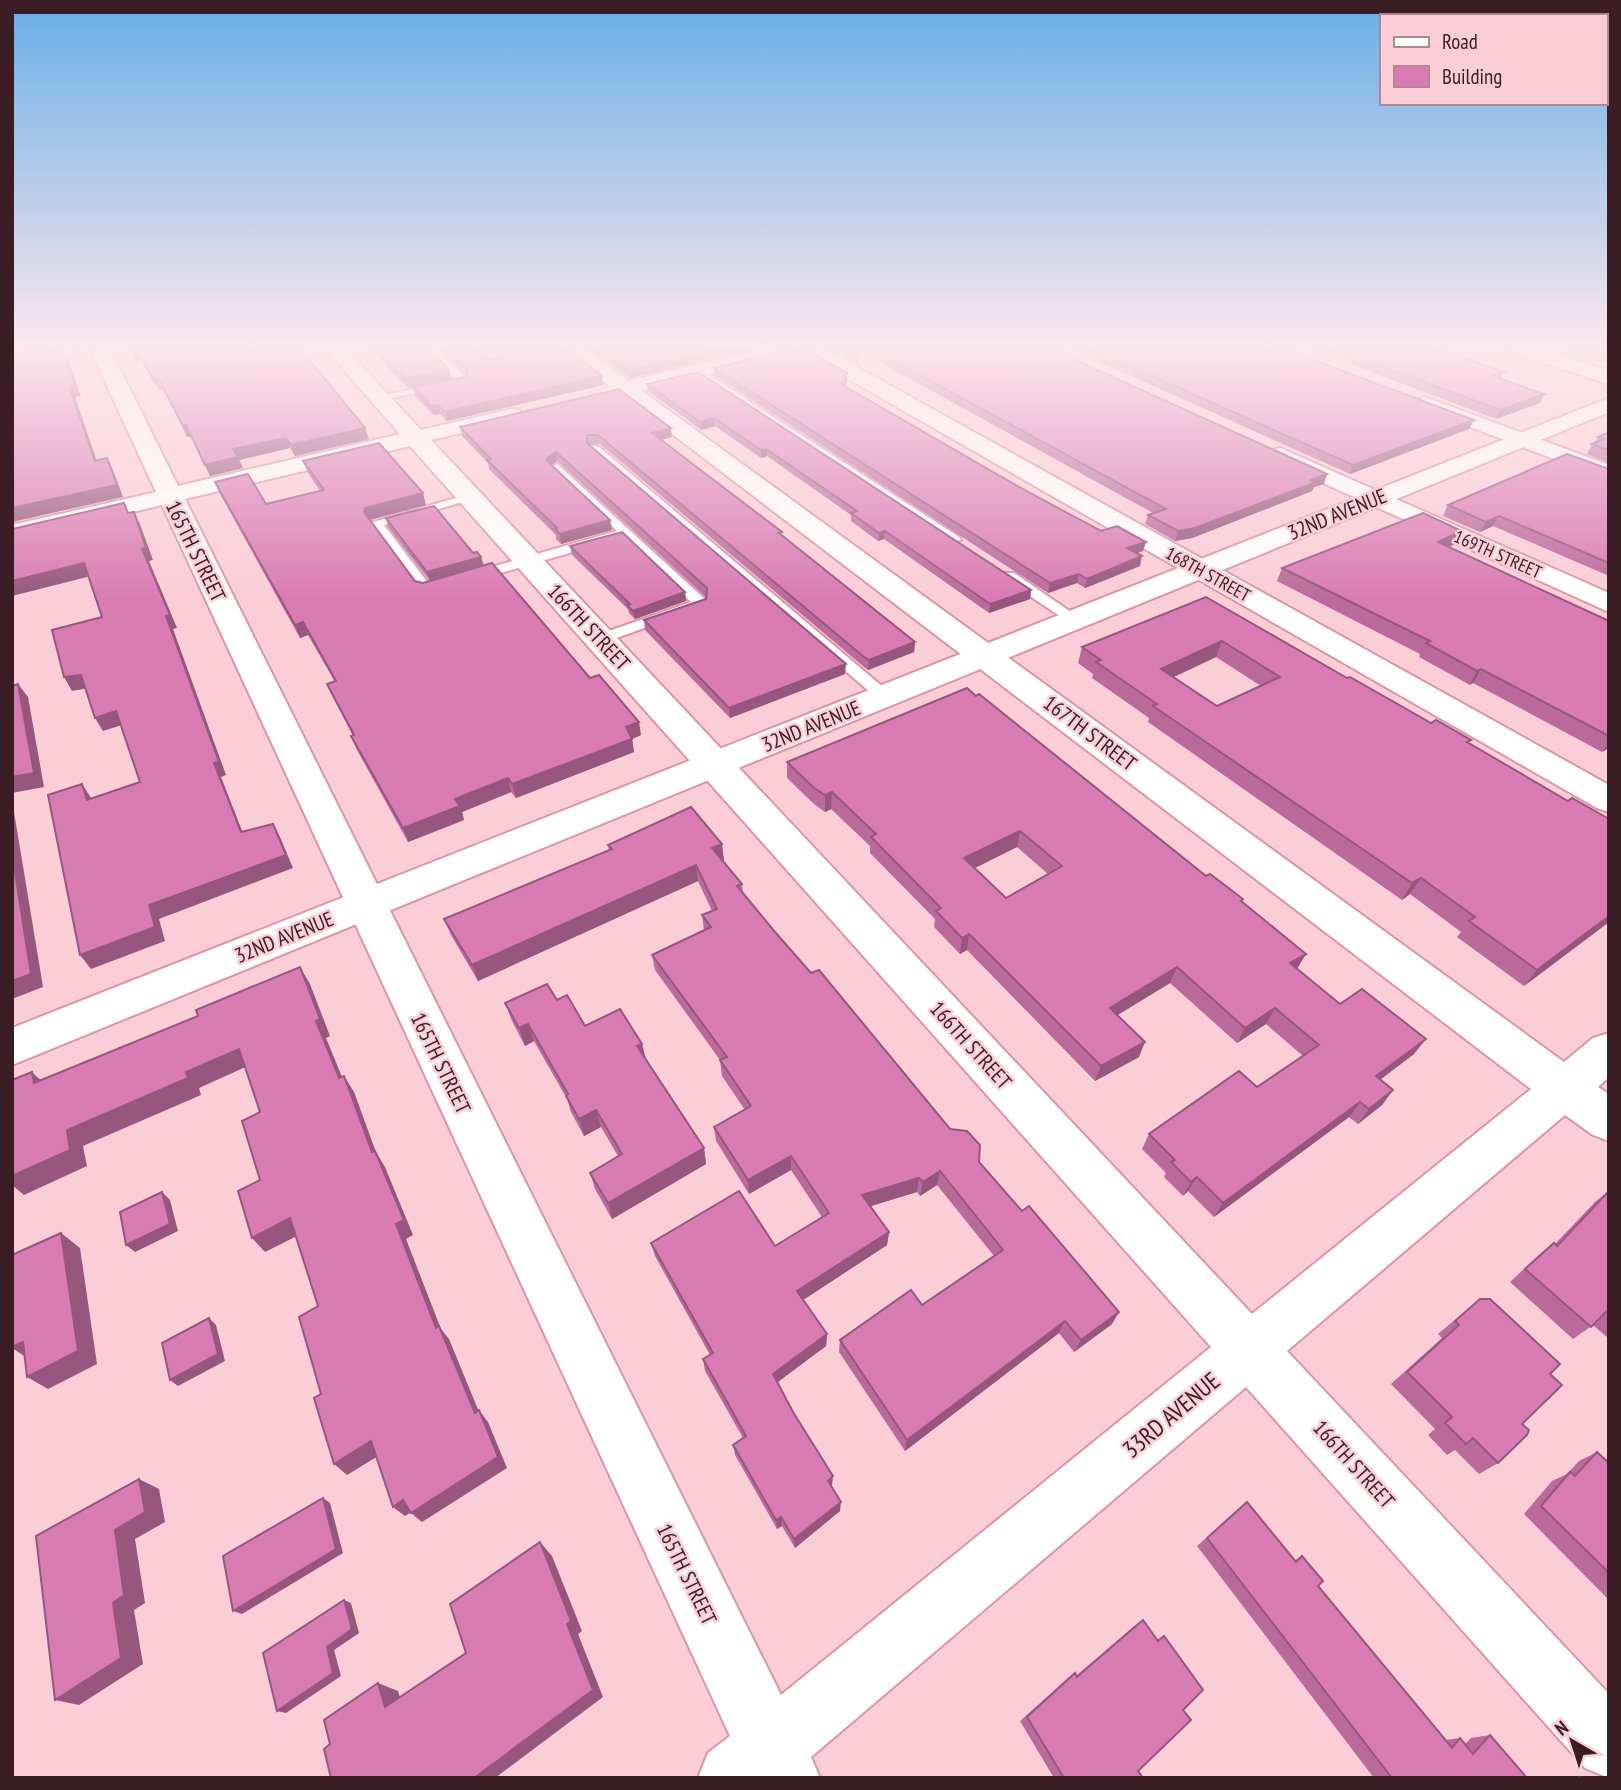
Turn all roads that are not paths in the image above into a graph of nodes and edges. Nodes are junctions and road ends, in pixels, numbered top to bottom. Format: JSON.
{"nodes":[{"id":1,"x":139,"y":431,"type":"edge"},
{"id":2,"x":409,"y":431,"type":"edge"},
{"id":3,"x":448,"y":431,"type":"edge"},
{"id":4,"x":682,"y":431,"type":"edge"},
{"id":5,"x":788,"y":431,"type":"edge"},
{"id":6,"x":954,"y":431,"type":"edge"},
{"id":7,"x":1498,"y":431,"type":"edge"},
{"id":8,"x":1542,"y":431,"type":"edge"},
{"id":9,"x":416,"y":438,"type":"junction"},
{"id":10,"x":1521,"y":439,"type":"junction"},
{"id":11,"x":1253,"y":443,"type":"edge"},
{"id":12,"x":594,"y":448,"type":"edge"},
{"id":13,"x":557,"y":468,"type":"edge"},
{"id":14,"x":1609,"y":473,"type":"edge"},
{"id":15,"x":170,"y":496,"type":"junction"},
{"id":16,"x":470,"y":498,"type":"junction"},
{"id":17,"x":1375,"y":498,"type":"junction"},
{"id":18,"x":625,"y":533,"type":"junction"},
{"id":19,"x":12,"y":534,"type":"edge"},
{"id":20,"x":971,"y":551,"type":"edge"},
{"id":21,"x":529,"y":562,"type":"junction"},
{"id":22,"x":994,"y":567,"type":"edge"},
{"id":23,"x":1199,"y":569,"type":"junction"},
{"id":24,"x":1609,"y":604,"type":"edge"},
{"id":25,"x":1074,"y":619,"type":"junction"},
{"id":26,"x":600,"y":639,"type":"junction"},
{"id":27,"x":984,"y":655,"type":"junction"},
{"id":28,"x":884,"y":696,"type":"junction"},
{"id":29,"x":715,"y":764,"type":"junction"},
{"id":30,"x":1609,"y":800,"type":"edge"},
{"id":31,"x":365,"y":905,"type":"junction"},
{"id":32,"x":12,"y":1047,"type":"edge"},
{"id":33,"x":1609,"y":1051,"type":"edge"},
{"id":34,"x":1564,"y":1088,"type":"junction"},
{"id":35,"x":1609,"y":1121,"type":"edge"},
{"id":36,"x":1250,"y":1350,"type":"junction"},
{"id":37,"x":1609,"y":1744,"type":"edge"},
{"id":38,"x":763,"y":1767,"type":"edge"}],
"edges":[{"from":1,"to":15,"type":"street","name":"165TH STREET"},
{"from":2,"to":9,"type":"street","name":"166TH STREET"},
{"from":3,"to":9,"type":"street"},
{"from":4,"to":27,"type":"street","name":"167TH STREET"},
{"from":5,"to":20,"type":"lane"},
{"from":6,"to":23,"type":"street","name":"168TH STREET"},
{"from":7,"to":10,"type":"street"},
{"from":8,"to":10,"type":"street","name":"32ND AVENUE"},
{"from":9,"to":15,"type":"street"},
{"from":9,"to":16,"type":"street","name":"166TH STREET"},
{"from":10,"to":14,"type":"street"},
{"from":10,"to":17,"type":"street","name":"32ND AVENUE"},
{"from":11,"to":17,"type":"street","name":"169TH STREET"},
{"from":12,"to":28,"type":"lane"},
{"from":13,"to":18,"type":"lane"},
{"from":15,"to":19,"type":"street"},
{"from":15,"to":31,"type":"street","name":"165TH STREET"},
{"from":16,"to":21,"type":"street","name":"166TH STREET"},
{"from":16,"to":21,"type":"lane"},
{"from":17,"to":23,"type":"street","name":"32ND AVENUE"},
{"from":17,"to":24,"type":"street","name":"169TH STREET"},
{"from":18,"to":21,"type":"lane"},
{"from":18,"to":26,"type":"lane"},
{"from":21,"to":26,"type":"street","name":"166TH STREET"},
{"from":22,"to":25,"type":"lane"},
{"from":23,"to":25,"type":"street","name":"32ND AVENUE"},
{"from":23,"to":30,"type":"street","name":"168TH STREET"},
{"from":25,"to":27,"type":"street","name":"32ND AVENUE"},
{"from":26,"to":29,"type":"street","name":"166TH STREET"},
{"from":27,"to":28,"type":"street","name":"32ND AVENUE"},
{"from":27,"to":34,"type":"street","name":"167TH STREET"},
{"from":28,"to":29,"type":"street","name":"32ND AVENUE"},
{"from":29,"to":31,"type":"street","name":"32ND AVENUE"},
{"from":29,"to":36,"type":"street","name":"166TH STREET"},
{"from":31,"to":32,"type":"street","name":"32ND AVENUE"},
{"from":31,"to":38,"type":"street","name":"165TH STREET"},
{"from":33,"to":34,"type":"street","name":"33RD AVENUE"},
{"from":34,"to":35,"type":"street","name":"167TH STREET"},
{"from":34,"to":36,"type":"street","name":"33RD AVENUE"},
{"from":36,"to":37,"type":"street","name":"166TH STREET"},
{"from":36,"to":38,"type":"street","name":"33RD AVENUE"}]}
